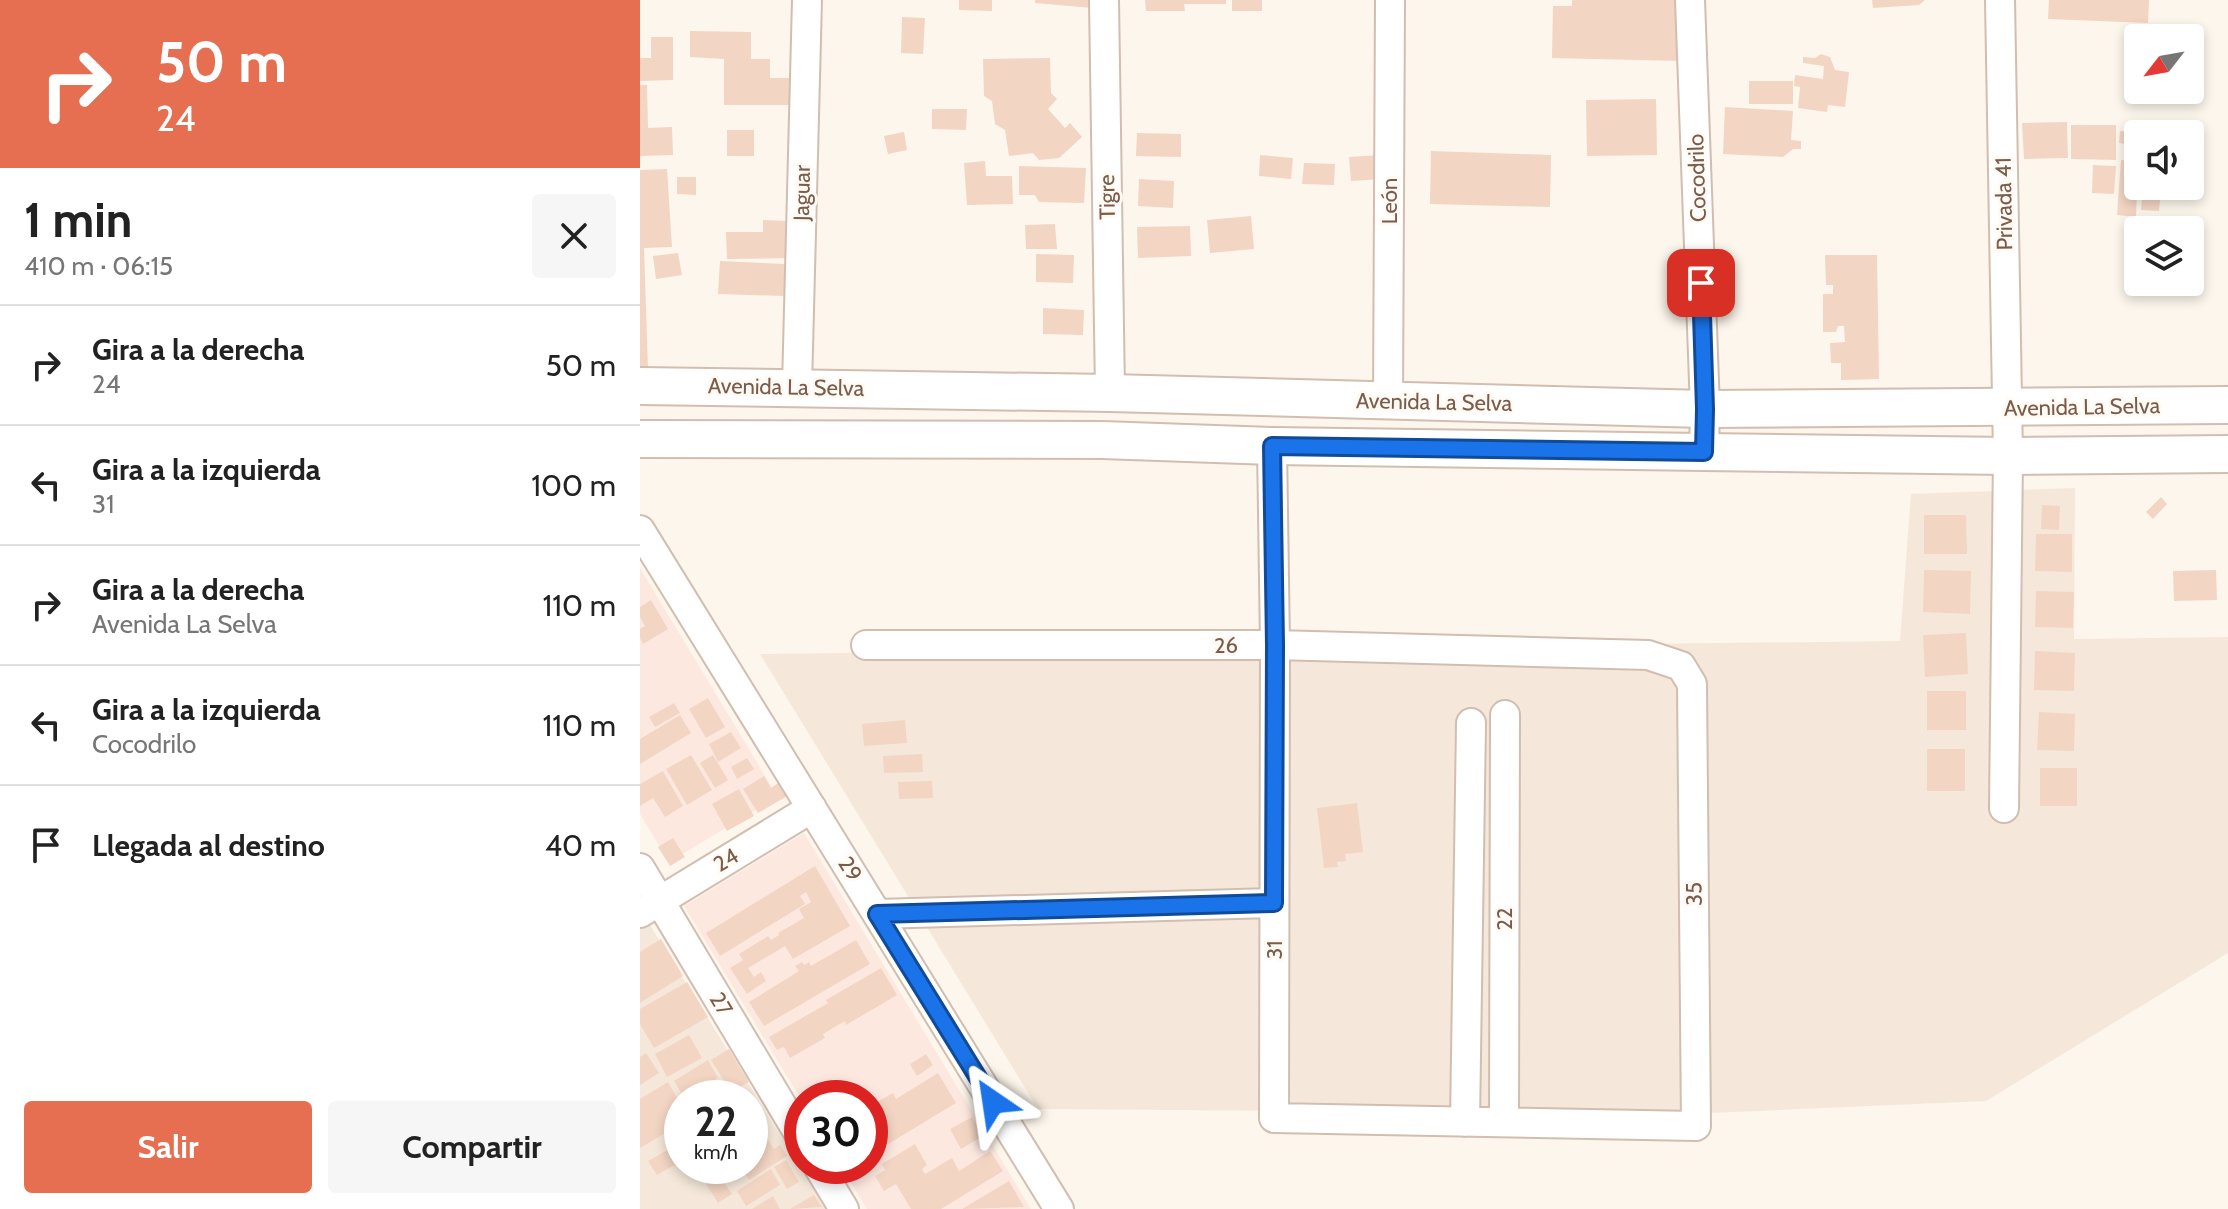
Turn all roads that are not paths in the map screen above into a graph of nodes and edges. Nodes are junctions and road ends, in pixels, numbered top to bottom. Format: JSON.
{"nodes":[{"id":1,"x":807,"y":0,"type":"edge"},
{"id":2,"x":1104,"y":0,"type":"edge"},
{"id":3,"x":1390,"y":0,"type":"edge"},
{"id":4,"x":1690,"y":0,"type":"edge"},
{"id":5,"x":2000,"y":0,"type":"edge"},
{"id":6,"x":640,"y":386,"type":"edge"},
{"id":7,"x":797,"y":387,"type":"junction"},
{"id":8,"x":1110,"y":393,"type":"junction"},
{"id":9,"x":1388,"y":401,"type":"junction"},
{"id":10,"x":2228,"y":405,"type":"edge"},
{"id":11,"x":2007,"y":408,"type":"junction"},
{"id":12,"x":1705,"y":409,"type":"junction"},
{"id":13,"x":640,"y":439,"type":"edge"},
{"id":14,"x":1272,"y":446,"type":"junction"},
{"id":15,"x":1704,"y":452,"type":"junction"},
{"id":16,"x":2228,"y":454,"type":"edge"},
{"id":17,"x":2008,"y":456,"type":"junction"},
{"id":18,"x":640,"y":530,"type":"edge"},
{"id":19,"x":866,"y":645,"type":"dead end"},
{"id":20,"x":1275,"y":645,"type":"junction"},
{"id":21,"x":1681,"y":666,"type":"joint"},
{"id":22,"x":1505,"y":715,"type":"dead end"},
{"id":23,"x":1471,"y":723,"type":"dead end"},
{"id":24,"x":812,"y":808,"type":"junction"},
{"id":25,"x":2004,"y":808,"type":"dead end"},
{"id":26,"x":640,"y":868,"type":"edge"},
{"id":27,"x":1274,"y":903,"type":"junction"},
{"id":28,"x":650,"y":907,"type":"edge"},
{"id":29,"x":877,"y":914,"type":"junction"},
{"id":30,"x":784,"y":1112,"type":"edge"},
{"id":31,"x":1465,"y":1122,"type":"junction"},
{"id":32,"x":1504,"y":1122,"type":"junction"},
{"id":33,"x":829,"y":1184,"type":"edge"},
{"id":34,"x":844,"y":1209,"type":"edge"},
{"id":35,"x":1059,"y":1209,"type":"edge"}],
"edges":[{"from":1,"to":7,"type":"street","name":"Jaguar"},
{"from":2,"to":8,"type":"street","name":"Tigre"},
{"from":3,"to":9,"type":"street","name":"León"},
{"from":4,"to":12,"type":"street","name":"Cocodrilo"},
{"from":5,"to":11,"type":"street","name":"Privada 41"},
{"from":6,"to":7,"type":"street","name":"Avenida La Selva"},
{"from":7,"to":8,"type":"street","name":"Avenida La Selva"},
{"from":8,"to":9,"type":"street","name":"Avenida La Selva"},
{"from":9,"to":12,"type":"street","name":"Avenida La Selva"},
{"from":10,"to":11,"type":"street","name":"Avenida La Selva"},
{"from":11,"to":12,"type":"street","name":"Avenida La Selva"},
{"from":11,"to":17,"type":"street","name":"Privada 41"},
{"from":12,"to":15,"type":"street","name":"Cocodrilo"},
{"from":13,"to":14,"type":"street","name":"Avenida La Selva"},
{"from":14,"to":15,"type":"street","name":"Avenida La Selva"},
{"from":14,"to":20,"type":"street","name":"31"},
{"from":15,"to":17,"type":"street","name":"Avenida La Selva"},
{"from":16,"to":17,"type":"street","name":"Avenida La Selva"},
{"from":17,"to":25,"type":"street","name":"Privada 41"},
{"from":18,"to":24,"type":"street","name":"29"},
{"from":19,"to":20,"type":"street","name":"26"},
{"from":20,"to":21,"type":"street","name":"26"},
{"from":20,"to":27,"type":"street","name":"31"},
{"from":21,"to":32,"type":"street","name":"35"},
{"from":22,"to":32,"type":"street","name":"22"},
{"from":23,"to":31,"type":"street"},
{"from":24,"to":28,"type":"street","name":"24"},
{"from":24,"to":29,"type":"street","name":"29"},
{"from":26,"to":28,"type":"street","name":"27"},
{"from":27,"to":29,"type":"street"},
{"from":27,"to":31,"type":"street","name":"31"},
{"from":28,"to":30,"type":"street","name":"27"},
{"from":29,"to":35,"type":"street","name":"29"},
{"from":31,"to":32,"type":"street"},
{"from":33,"to":34,"type":"street"}]}
